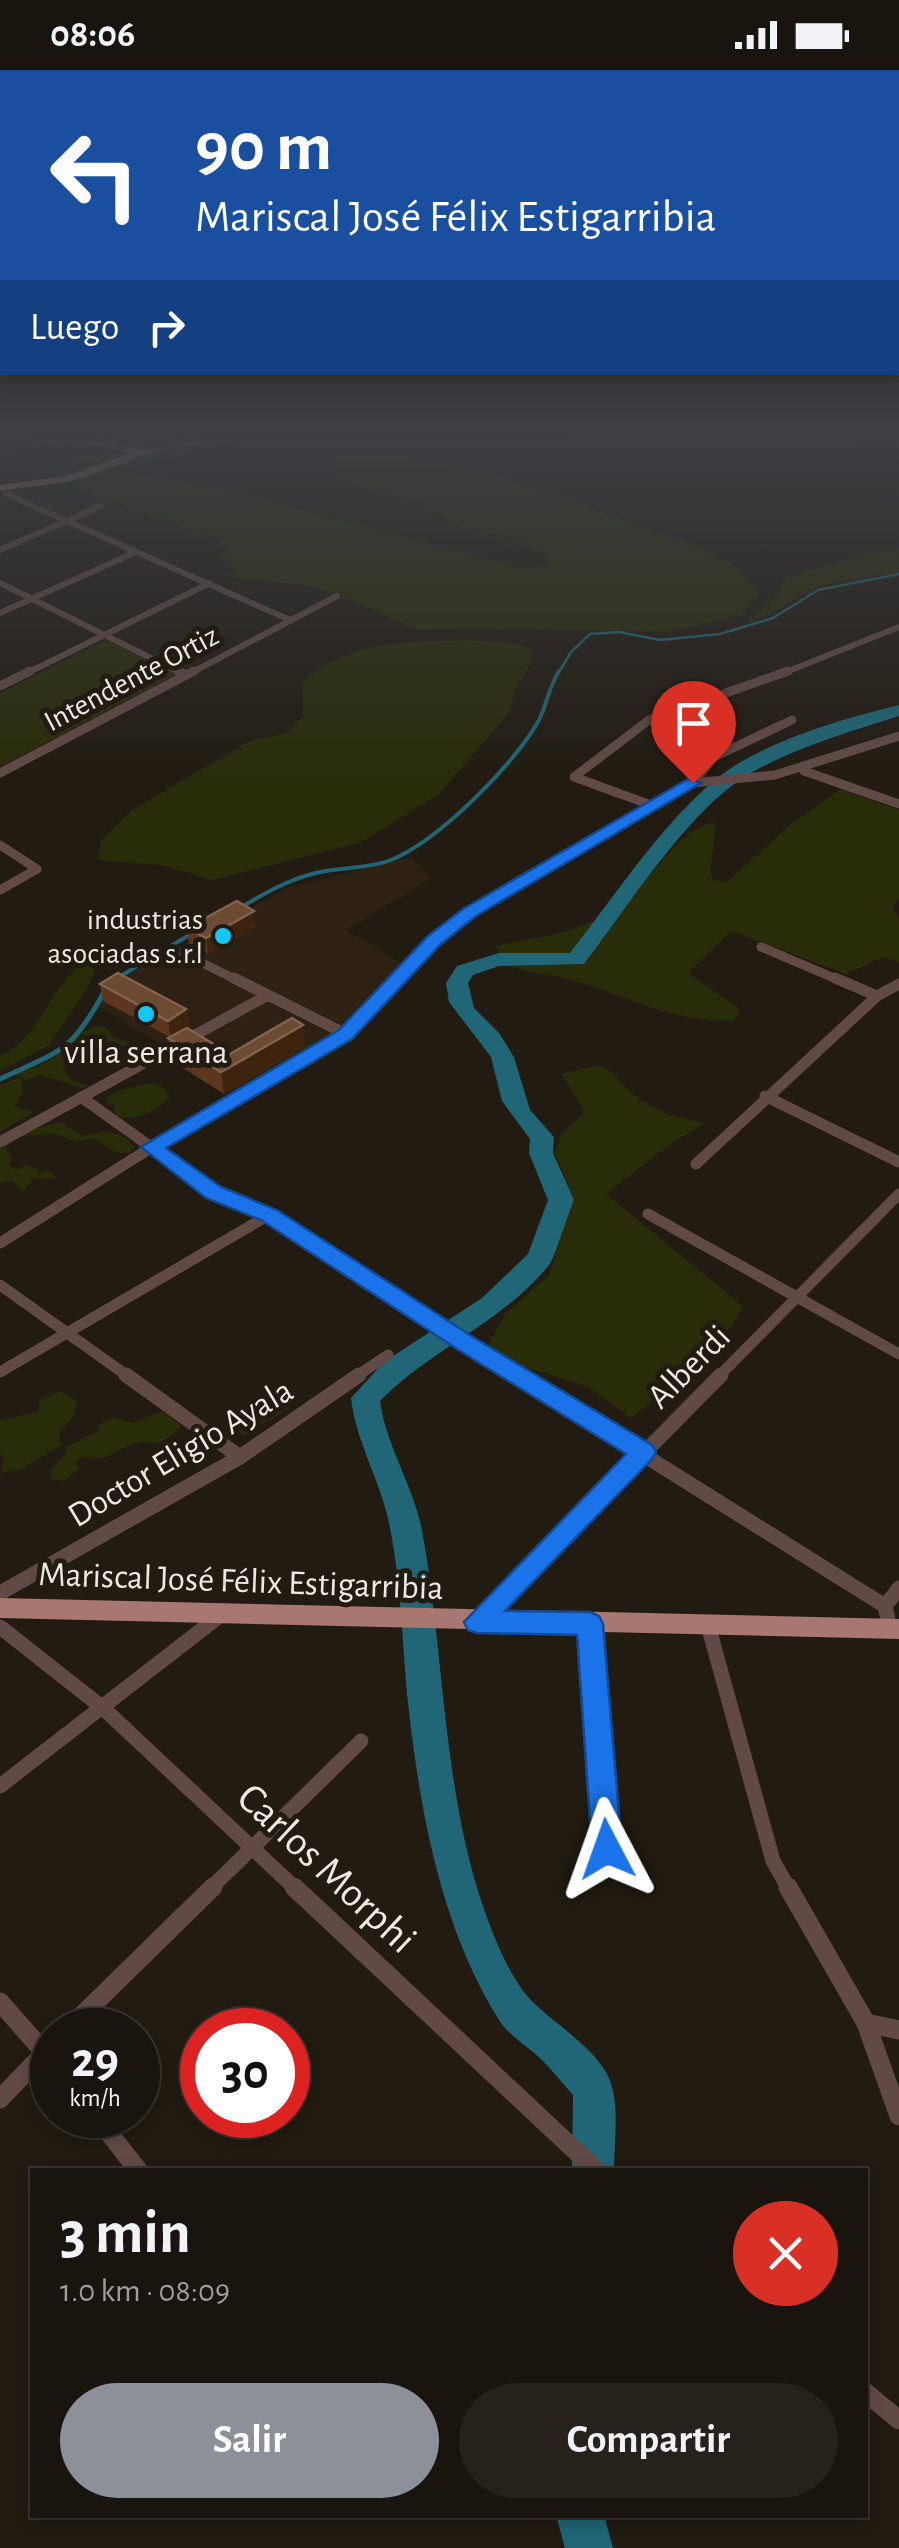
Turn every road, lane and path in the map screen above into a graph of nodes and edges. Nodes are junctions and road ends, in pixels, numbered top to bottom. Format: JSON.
{"nodes":[{"id":1,"x":130,"y":550,"type":"edge"},
{"id":2,"x":136,"y":552,"type":"junction"},
{"id":3,"x":0,"y":583,"type":"edge"},
{"id":4,"x":210,"y":583,"type":"junction"},
{"id":5,"x":337,"y":596,"type":"dead end"},
{"id":6,"x":31,"y":599,"type":"junction"},
{"id":7,"x":0,"y":613,"type":"edge"},
{"id":8,"x":290,"y":620,"type":"junction"},
{"id":9,"x":899,"y":627,"type":"edge"},
{"id":10,"x":106,"y":636,"type":"junction"},
{"id":11,"x":186,"y":674,"type":"junction"},
{"id":12,"x":0,"y":686,"type":"edge"},
{"id":13,"x":792,"y":720,"type":"dead end"},
{"id":14,"x":899,"y":736,"type":"edge"},
{"id":15,"x":804,"y":771,"type":"junction"},
{"id":16,"x":0,"y":773,"type":"edge"},
{"id":17,"x":693,"y":783,"type":"junction"},
{"id":18,"x":899,"y":804,"type":"edge"},
{"id":19,"x":651,"y":805,"type":"junction"},
{"id":20,"x":0,"y":845,"type":"edge"},
{"id":21,"x":0,"y":890,"type":"edge"},
{"id":22,"x":761,"y":946,"type":"dead end"},
{"id":23,"x":176,"y":950,"type":"dead end"},
{"id":24,"x":899,"y":984,"type":"edge"},
{"id":25,"x":268,"y":995,"type":"junction"},
{"id":26,"x":877,"y":996,"type":"junction"},
{"id":27,"x":346,"y":1034,"type":"junction"},
{"id":28,"x":766,"y":1096,"type":"junction"},
{"id":29,"x":81,"y":1097,"type":"junction"},
{"id":30,"x":0,"y":1142,"type":"edge"},
{"id":31,"x":152,"y":1147,"type":"junction"},
{"id":32,"x":899,"y":1162,"type":"edge"},
{"id":33,"x":696,"y":1164,"type":"dead end"},
{"id":34,"x":899,"y":1194,"type":"edge"},
{"id":35,"x":648,"y":1214,"type":"dead end"},
{"id":36,"x":269,"y":1215,"type":"junction"},
{"id":37,"x":0,"y":1243,"type":"edge"},
{"id":38,"x":0,"y":1285,"type":"edge"},
{"id":39,"x":800,"y":1298,"type":"junction"},
{"id":40,"x":68,"y":1332,"type":"junction"},
{"id":41,"x":899,"y":1354,"type":"edge"},
{"id":42,"x":388,"y":1355,"type":"dead end"},
{"id":43,"x":0,"y":1372,"type":"edge"},
{"id":44,"x":643,"y":1452,"type":"junction"},
{"id":45,"x":240,"y":1457,"type":"junction"},
{"id":46,"x":899,"y":1588,"type":"edge"},
{"id":47,"x":0,"y":1593,"type":"edge"},
{"id":48,"x":0,"y":1608,"type":"edge"},
{"id":49,"x":222,"y":1614,"type":"junction"},
{"id":50,"x":892,"y":1621,"type":"edge"},
{"id":51,"x":477,"y":1622,"type":"junction"},
{"id":52,"x":590,"y":1624,"type":"junction"},
{"id":53,"x":708,"y":1625,"type":"junction"},
{"id":54,"x":0,"y":1627,"type":"edge"},
{"id":55,"x":103,"y":1708,"type":"junction"},
{"id":56,"x":360,"y":1741,"type":"dead end"},
{"id":57,"x":0,"y":1786,"type":"edge"},
{"id":58,"x":250,"y":1845,"type":"junction"},
{"id":59,"x":607,"y":1849,"type":"dead end"},
{"id":60,"x":0,"y":2002,"type":"edge"},
{"id":61,"x":90,"y":2008,"type":"edge"},
{"id":62,"x":866,"y":2023,"type":"junction"},
{"id":63,"x":899,"y":2030,"type":"edge"},
{"id":64,"x":30,"y":2033,"type":"edge"},
{"id":65,"x":30,"y":2071,"type":"edge"},
{"id":66,"x":0,"y":2098,"type":"edge"},
{"id":67,"x":899,"y":2116,"type":"edge"},
{"id":68,"x":113,"y":2138,"type":"edge"},
{"id":69,"x":136,"y":2168,"type":"edge"},
{"id":70,"x":594,"y":2168,"type":"edge"},
{"id":71,"x":868,"y":2394,"type":"edge"},
{"id":72,"x":899,"y":2420,"type":"edge"}],
"edges":[{"from":1,"to":2,"type":"street"},
{"from":2,"to":4,"type":"street"},
{"from":2,"to":6,"type":"street"},
{"from":3,"to":6,"type":"street"},
{"from":4,"to":8,"type":"street"},
{"from":4,"to":10,"type":"street"},
{"from":5,"to":8,"type":"street","name":"Intendente Ortiz"},
{"from":6,"to":7,"type":"street"},
{"from":6,"to":10,"type":"street"},
{"from":8,"to":11,"type":"street","name":"Intendente Ortiz"},
{"from":9,"to":19,"type":"street"},
{"from":10,"to":11,"type":"street"},
{"from":10,"to":12,"type":"street"},
{"from":11,"to":16,"type":"street","name":"Intendente Ortiz"},
{"from":13,"to":17,"type":"street"},
{"from":14,"to":15,"type":"street"},
{"from":15,"to":17,"type":"street"},
{"from":15,"to":18,"type":"street"},
{"from":17,"to":19,"type":"street"},
{"from":19,"to":27,"type":"street"},
{"from":20,"to":21,"type":"street"},
{"from":22,"to":26,"type":"street"},
{"from":23,"to":25,"type":"street"},
{"from":24,"to":26,"type":"street"},
{"from":25,"to":27,"type":"street"},
{"from":25,"to":29,"type":"street"},
{"from":26,"to":28,"type":"street"},
{"from":27,"to":31,"type":"street"},
{"from":28,"to":32,"type":"street"},
{"from":28,"to":33,"type":"street"},
{"from":29,"to":30,"type":"street"},
{"from":29,"to":31,"type":"street"},
{"from":31,"to":36,"type":"street"},
{"from":31,"to":37,"type":"street"},
{"from":34,"to":39,"type":"street","name":"Alberdi"},
{"from":35,"to":39,"type":"street"},
{"from":36,"to":40,"type":"street"},
{"from":36,"to":44,"type":"street"},
{"from":38,"to":40,"type":"street"},
{"from":39,"to":41,"type":"street"},
{"from":39,"to":44,"type":"street","name":"Alberdi"},
{"from":40,"to":43,"type":"street"},
{"from":40,"to":45,"type":"street"},
{"from":42,"to":45,"type":"street","name":"Doctor Eligio Ayala"},
{"from":44,"to":50,"type":"street"},
{"from":44,"to":51,"type":"street","name":"Alberdi"},
{"from":45,"to":47,"type":"street","name":"Doctor Eligio Ayala"},
{"from":46,"to":50,"type":"street"},
{"from":48,"to":49,"type":"main road","name":"Mariscal José Félix Estigarribia"},
{"from":49,"to":51,"type":"main road","name":"Mariscal José Félix Estigarribia"},
{"from":49,"to":55,"type":"street"},
{"from":50,"to":53,"type":"main road","name":"Mariscal José Félix Estigarribia"},
{"from":51,"to":52,"type":"main road","name":"Mariscal José Félix Estigarribia"},
{"from":52,"to":53,"type":"main road","name":"Mariscal José Félix Estigarribia"},
{"from":52,"to":59,"type":"street"},
{"from":53,"to":62,"type":"street"},
{"from":54,"to":55,"type":"street","name":"Carlos Morphi"},
{"from":55,"to":57,"type":"street"},
{"from":55,"to":58,"type":"street","name":"Carlos Morphi"},
{"from":56,"to":58,"type":"street"},
{"from":58,"to":61,"type":"street"},
{"from":58,"to":70,"type":"street","name":"Carlos Morphi"},
{"from":60,"to":64,"type":"street"},
{"from":62,"to":63,"type":"street"},
{"from":62,"to":67,"type":"street"},
{"from":65,"to":66,"type":"street"},
{"from":68,"to":69,"type":"street"},
{"from":71,"to":72,"type":"street"}]}
